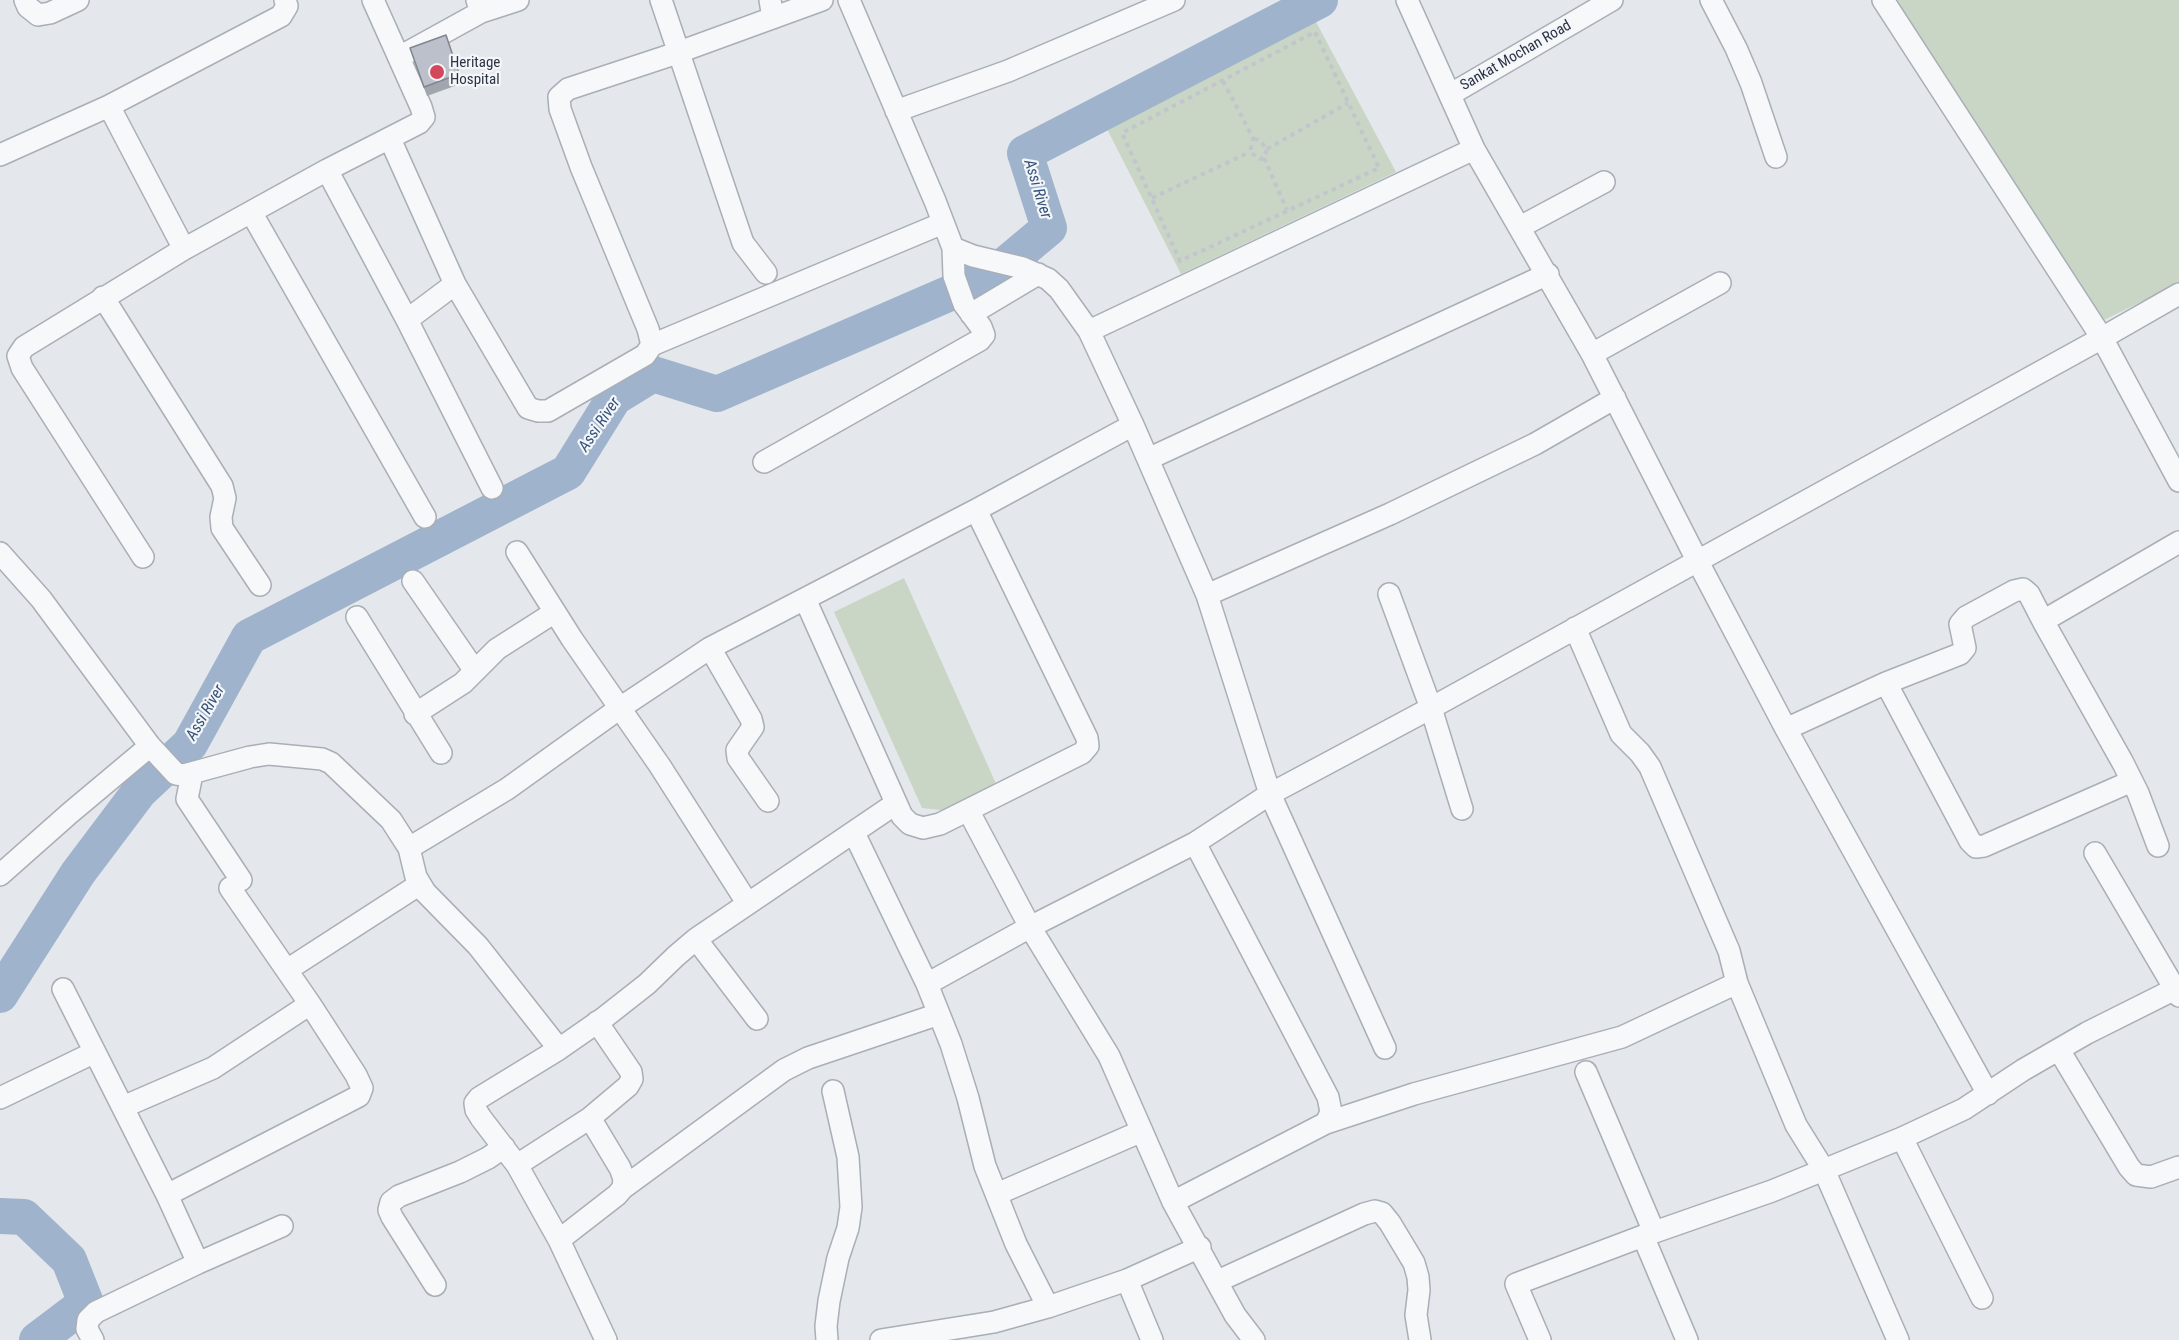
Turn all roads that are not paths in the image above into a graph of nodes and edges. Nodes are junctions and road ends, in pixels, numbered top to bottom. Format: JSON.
{"nodes":[{"id":1,"x":25,"y":0,"type":"edge"},
{"id":2,"x":78,"y":0,"type":"edge"},
{"id":3,"x":285,"y":0,"type":"edge"},
{"id":4,"x":373,"y":0,"type":"edge"},
{"id":5,"x":518,"y":0,"type":"edge"},
{"id":6,"x":661,"y":0,"type":"edge"},
{"id":7,"x":822,"y":0,"type":"edge"},
{"id":8,"x":849,"y":0,"type":"edge"},
{"id":9,"x":1174,"y":0,"type":"edge"},
{"id":10,"x":1407,"y":0,"type":"edge"},
{"id":11,"x":1612,"y":0,"type":"edge"},
{"id":12,"x":1711,"y":0,"type":"edge"},
{"id":13,"x":1883,"y":0,"type":"edge"},
{"id":14,"x":479,"y":6,"type":"edge"},
{"id":15,"x":772,"y":9,"type":"edge"},
{"id":16,"x":679,"y":52,"type":"junction"},
{"id":17,"x":399,"y":57,"type":"junction"},
{"id":18,"x":1451,"y":94,"type":"junction"},
{"id":19,"x":109,"y":106,"type":"junction"},
{"id":20,"x":896,"y":111,"type":"junction"},
{"id":21,"x":390,"y":139,"type":"junction"},
{"id":22,"x":1474,"y":149,"type":"junction"},
{"id":23,"x":0,"y":156,"type":"edge"},
{"id":24,"x":1776,"y":157,"type":"dead end"},
{"id":25,"x":327,"y":170,"type":"junction"},
{"id":26,"x":1605,"y":182,"type":"dead end"},
{"id":27,"x":251,"y":212,"type":"junction"},
{"id":28,"x":943,"y":223,"type":"junction"},
{"id":29,"x":1520,"y":227,"type":"junction"},
{"id":30,"x":952,"y":248,"type":"junction"},
{"id":31,"x":183,"y":249,"type":"junction"},
{"id":32,"x":1030,"y":271,"type":"junction"},
{"id":33,"x":766,"y":273,"type":"dead end"},
{"id":34,"x":1548,"y":274,"type":"junction"},
{"id":35,"x":1720,"y":283,"type":"dead end"},
{"id":36,"x":455,"y":284,"type":"junction"},
{"id":37,"x":2179,"y":294,"type":"edge"},
{"id":38,"x":103,"y":297,"type":"junction"},
{"id":39,"x":968,"y":309,"type":"junction"},
{"id":40,"x":407,"y":320,"type":"junction"},
{"id":41,"x":1089,"y":331,"type":"junction"},
{"id":42,"x":2102,"y":338,"type":"junction"},
{"id":43,"x":652,"y":345,"type":"junction"},
{"id":44,"x":1592,"y":354,"type":"junction"},
{"id":45,"x":1615,"y":398,"type":"junction"},
{"id":46,"x":1133,"y":425,"type":"junction"},
{"id":47,"x":1148,"y":459,"type":"junction"},
{"id":48,"x":764,"y":462,"type":"dead end"},
{"id":49,"x":2179,"y":481,"type":"edge"},
{"id":50,"x":492,"y":488,"type":"dead end"},
{"id":51,"x":975,"y":510,"type":"junction"},
{"id":52,"x":425,"y":517,"type":"dead end"},
{"id":53,"x":2179,"y":542,"type":"edge"},
{"id":54,"x":517,"y":552,"type":"dead end"},
{"id":55,"x":0,"y":553,"type":"edge"},
{"id":56,"x":143,"y":557,"type":"dead end"},
{"id":57,"x":1697,"y":561,"type":"junction"},
{"id":58,"x":413,"y":581,"type":"dead end"},
{"id":59,"x":260,"y":585,"type":"dead end"},
{"id":60,"x":1389,"y":594,"type":"dead end"},
{"id":61,"x":1207,"y":595,"type":"junction"},
{"id":62,"x":805,"y":598,"type":"junction"},
{"id":63,"x":555,"y":612,"type":"junction"},
{"id":64,"x":357,"y":618,"type":"dead end"},
{"id":65,"x":2043,"y":621,"type":"junction"},
{"id":66,"x":1575,"y":628,"type":"junction"},
{"id":67,"x":710,"y":648,"type":"junction"},
{"id":68,"x":475,"y":671,"type":"junction"},
{"id":69,"x":1886,"y":683,"type":"junction"},
{"id":70,"x":620,"y":708,"type":"junction"},
{"id":71,"x":1431,"y":708,"type":"junction"},
{"id":72,"x":415,"y":714,"type":"junction"},
{"id":73,"x":1786,"y":729,"type":"junction"},
{"id":74,"x":154,"y":750,"type":"junction"},
{"id":75,"x":441,"y":753,"type":"dead end"},
{"id":76,"x":184,"y":774,"type":"junction"},
{"id":77,"x":2132,"y":781,"type":"junction"},
{"id":78,"x":1270,"y":794,"type":"junction"},
{"id":79,"x":768,"y":801,"type":"dead end"},
{"id":80,"x":896,"y":804,"type":"junction"},
{"id":81,"x":1462,"y":809,"type":"dead end"},
{"id":82,"x":968,"y":810,"type":"junction"},
{"id":83,"x":854,"y":833,"type":"junction"},
{"id":84,"x":1195,"y":843,"type":"junction"},
{"id":85,"x":2158,"y":846,"type":"dead end"},
{"id":86,"x":409,"y":848,"type":"junction"},
{"id":87,"x":2095,"y":853,"type":"dead end"},
{"id":88,"x":0,"y":875,"type":"edge"},
{"id":89,"x":420,"y":884,"type":"junction"},
{"id":90,"x":748,"y":904,"type":"junction"},
{"id":91,"x":1030,"y":927,"type":"junction"},
{"id":92,"x":696,"y":939,"type":"junction"},
{"id":93,"x":286,"y":970,"type":"junction"},
{"id":94,"x":1737,"y":983,"type":"junction"},
{"id":95,"x":927,"y":984,"type":"junction"},
{"id":96,"x":63,"y":989,"type":"dead end"},
{"id":97,"x":2177,"y":992,"type":"edge"},
{"id":98,"x":310,"y":1005,"type":"junction"},
{"id":99,"x":939,"y":1014,"type":"junction"},
{"id":100,"x":757,"y":1019,"type":"dead end"},
{"id":101,"x":597,"y":1022,"type":"junction"},
{"id":102,"x":1385,"y":1048,"type":"dead end"},
{"id":103,"x":559,"y":1049,"type":"junction"},
{"id":104,"x":2059,"y":1050,"type":"junction"},
{"id":105,"x":95,"y":1052,"type":"junction"},
{"id":106,"x":1586,"y":1072,"type":"dead end"},
{"id":107,"x":832,"y":1092,"type":"dead end"},
{"id":108,"x":1988,"y":1094,"type":"junction"},
{"id":109,"x":0,"y":1098,"type":"edge"},
{"id":110,"x":123,"y":1107,"type":"junction"},
{"id":111,"x":590,"y":1118,"type":"junction"},
{"id":112,"x":1326,"y":1123,"type":"junction"},
{"id":113,"x":1142,"y":1131,"type":"junction"},
{"id":114,"x":1902,"y":1138,"type":"junction"},
{"id":115,"x":504,"y":1147,"type":"junction"},
{"id":116,"x":517,"y":1165,"type":"junction"},
{"id":117,"x":2179,"y":1167,"type":"edge"},
{"id":118,"x":1824,"y":1170,"type":"junction"},
{"id":119,"x":623,"y":1188,"type":"junction"},
{"id":120,"x":997,"y":1194,"type":"junction"},
{"id":121,"x":167,"y":1195,"type":"junction"},
{"id":122,"x":1173,"y":1202,"type":"junction"},
{"id":123,"x":282,"y":1226,"type":"dead end"},
{"id":124,"x":1648,"y":1234,"type":"junction"},
{"id":125,"x":559,"y":1240,"type":"junction"},
{"id":126,"x":1200,"y":1247,"type":"junction"},
{"id":127,"x":198,"y":1263,"type":"junction"},
{"id":128,"x":1127,"y":1280,"type":"junction"},
{"id":129,"x":1218,"y":1281,"type":"junction"},
{"id":130,"x":435,"y":1285,"type":"dead end"},
{"id":131,"x":1982,"y":1298,"type":"dead end"},
{"id":132,"x":1048,"y":1307,"type":"junction"},
{"id":133,"x":997,"y":1331,"type":"edge"},
{"id":134,"x":93,"y":1340,"type":"edge"},
{"id":135,"x":606,"y":1340,"type":"edge"},
{"id":136,"x":827,"y":1340,"type":"edge"},
{"id":137,"x":881,"y":1340,"type":"edge"},
{"id":138,"x":1152,"y":1340,"type":"edge"},
{"id":139,"x":1254,"y":1340,"type":"edge"},
{"id":140,"x":1420,"y":1340,"type":"edge"},
{"id":141,"x":1540,"y":1340,"type":"edge"},
{"id":142,"x":1687,"y":1340,"type":"edge"},
{"id":143,"x":1898,"y":1340,"type":"edge"}],
"edges":[{"from":1,"to":2,"type":"street"},
{"from":3,"to":19,"type":"street"},
{"from":4,"to":17,"type":"street"},
{"from":5,"to":14,"type":"street"},
{"from":6,"to":16,"type":"street"},
{"from":7,"to":15,"type":"street"},
{"from":8,"to":20,"type":"street"},
{"from":9,"to":20,"type":"street"},
{"from":10,"to":18,"type":"street"},
{"from":11,"to":18,"type":"street","name":"Sankat Mochan Road"},
{"from":12,"to":24,"type":"street"},
{"from":13,"to":42,"type":"street"},
{"from":14,"to":17,"type":"street"},
{"from":15,"to":16,"type":"street"},
{"from":16,"to":33,"type":"street"},
{"from":16,"to":43,"type":"street"},
{"from":17,"to":21,"type":"street"},
{"from":18,"to":22,"type":"street"},
{"from":19,"to":23,"type":"street"},
{"from":19,"to":31,"type":"street"},
{"from":20,"to":28,"type":"street"},
{"from":21,"to":25,"type":"street"},
{"from":21,"to":36,"type":"street"},
{"from":22,"to":29,"type":"street"},
{"from":22,"to":41,"type":"street"},
{"from":25,"to":27,"type":"street"},
{"from":25,"to":40,"type":"street"},
{"from":26,"to":29,"type":"street"},
{"from":27,"to":31,"type":"street"},
{"from":27,"to":52,"type":"street"},
{"from":28,"to":30,"type":"street"},
{"from":28,"to":43,"type":"street"},
{"from":29,"to":34,"type":"street"},
{"from":30,"to":32,"type":"street"},
{"from":30,"to":39,"type":"street"},
{"from":31,"to":38,"type":"street"},
{"from":32,"to":39,"type":"street"},
{"from":32,"to":41,"type":"street"},
{"from":34,"to":44,"type":"street"},
{"from":34,"to":47,"type":"street"},
{"from":35,"to":44,"type":"street"},
{"from":36,"to":40,"type":"street"},
{"from":36,"to":43,"type":"street"},
{"from":37,"to":42,"type":"street"},
{"from":38,"to":56,"type":"street"},
{"from":38,"to":59,"type":"street"},
{"from":39,"to":48,"type":"street"},
{"from":40,"to":50,"type":"street"},
{"from":41,"to":46,"type":"street"},
{"from":42,"to":49,"type":"street"},
{"from":42,"to":57,"type":"street"},
{"from":44,"to":45,"type":"street"},
{"from":45,"to":57,"type":"street"},
{"from":45,"to":61,"type":"street"},
{"from":46,"to":47,"type":"street"},
{"from":46,"to":51,"type":"street"},
{"from":47,"to":61,"type":"street"},
{"from":51,"to":62,"type":"street"},
{"from":51,"to":82,"type":"street"},
{"from":53,"to":65,"type":"street"},
{"from":54,"to":63,"type":"street"},
{"from":55,"to":74,"type":"street"},
{"from":57,"to":66,"type":"street"},
{"from":57,"to":73,"type":"street"},
{"from":58,"to":68,"type":"street"},
{"from":60,"to":71,"type":"street"},
{"from":61,"to":78,"type":"street"},
{"from":62,"to":67,"type":"street"},
{"from":62,"to":80,"type":"street"},
{"from":63,"to":68,"type":"street"},
{"from":63,"to":70,"type":"street"},
{"from":64,"to":72,"type":"street"},
{"from":65,"to":69,"type":"street"},
{"from":65,"to":77,"type":"street"},
{"from":66,"to":71,"type":"street"},
{"from":66,"to":94,"type":"street"},
{"from":67,"to":70,"type":"street"},
{"from":67,"to":79,"type":"street"},
{"from":68,"to":72,"type":"street"},
{"from":69,"to":73,"type":"street"},
{"from":69,"to":77,"type":"street"},
{"from":70,"to":86,"type":"street"},
{"from":70,"to":90,"type":"street"},
{"from":71,"to":78,"type":"street"},
{"from":71,"to":81,"type":"street"},
{"from":72,"to":75,"type":"street"},
{"from":73,"to":108,"type":"street"},
{"from":74,"to":76,"type":"street"},
{"from":74,"to":88,"type":"street"},
{"from":76,"to":86,"type":"street"},
{"from":76,"to":93,"type":"street"},
{"from":77,"to":85,"type":"street"},
{"from":78,"to":84,"type":"street"},
{"from":78,"to":102,"type":"street"},
{"from":80,"to":82,"type":"street"},
{"from":80,"to":83,"type":"street"},
{"from":82,"to":91,"type":"street"},
{"from":83,"to":90,"type":"street"},
{"from":83,"to":95,"type":"street"},
{"from":84,"to":91,"type":"street"},
{"from":84,"to":112,"type":"street"},
{"from":86,"to":89,"type":"street"},
{"from":87,"to":97,"type":"street"},
{"from":89,"to":93,"type":"street"},
{"from":89,"to":103,"type":"street"},
{"from":90,"to":92,"type":"street"},
{"from":91,"to":95,"type":"street"},
{"from":91,"to":113,"type":"street"},
{"from":92,"to":100,"type":"street"},
{"from":92,"to":101,"type":"street"},
{"from":93,"to":98,"type":"street"},
{"from":94,"to":112,"type":"street"},
{"from":94,"to":118,"type":"street"},
{"from":95,"to":99,"type":"street"},
{"from":96,"to":105,"type":"street"},
{"from":97,"to":104,"type":"street"},
{"from":98,"to":110,"type":"street"},
{"from":98,"to":121,"type":"street"},
{"from":99,"to":119,"type":"street"},
{"from":99,"to":120,"type":"street"},
{"from":101,"to":103,"type":"street"},
{"from":101,"to":111,"type":"street"},
{"from":103,"to":115,"type":"street"},
{"from":104,"to":108,"type":"street"},
{"from":104,"to":117,"type":"street"},
{"from":105,"to":109,"type":"street"},
{"from":105,"to":110,"type":"street"},
{"from":106,"to":124,"type":"street"},
{"from":107,"to":136,"type":"street"},
{"from":108,"to":114,"type":"street"},
{"from":110,"to":121,"type":"street"},
{"from":111,"to":116,"type":"street"},
{"from":111,"to":119,"type":"street"},
{"from":112,"to":122,"type":"street"},
{"from":113,"to":120,"type":"street"},
{"from":113,"to":122,"type":"street"},
{"from":114,"to":118,"type":"street"},
{"from":114,"to":131,"type":"street"},
{"from":115,"to":116,"type":"street"},
{"from":115,"to":130,"type":"street"},
{"from":116,"to":125,"type":"street"},
{"from":118,"to":124,"type":"street"},
{"from":118,"to":143,"type":"street"},
{"from":119,"to":125,"type":"street"},
{"from":120,"to":132,"type":"street"},
{"from":121,"to":127,"type":"street"},
{"from":122,"to":126,"type":"street"},
{"from":123,"to":127,"type":"street"},
{"from":124,"to":141,"type":"street"},
{"from":124,"to":142,"type":"street"},
{"from":125,"to":135,"type":"street"},
{"from":126,"to":128,"type":"street"},
{"from":126,"to":129,"type":"street"},
{"from":127,"to":134,"type":"street"},
{"from":128,"to":132,"type":"street"},
{"from":128,"to":138,"type":"street"},
{"from":129,"to":139,"type":"street"},
{"from":129,"to":140,"type":"street"},
{"from":132,"to":133,"type":"street"},
{"from":133,"to":137,"type":"street"}]}
